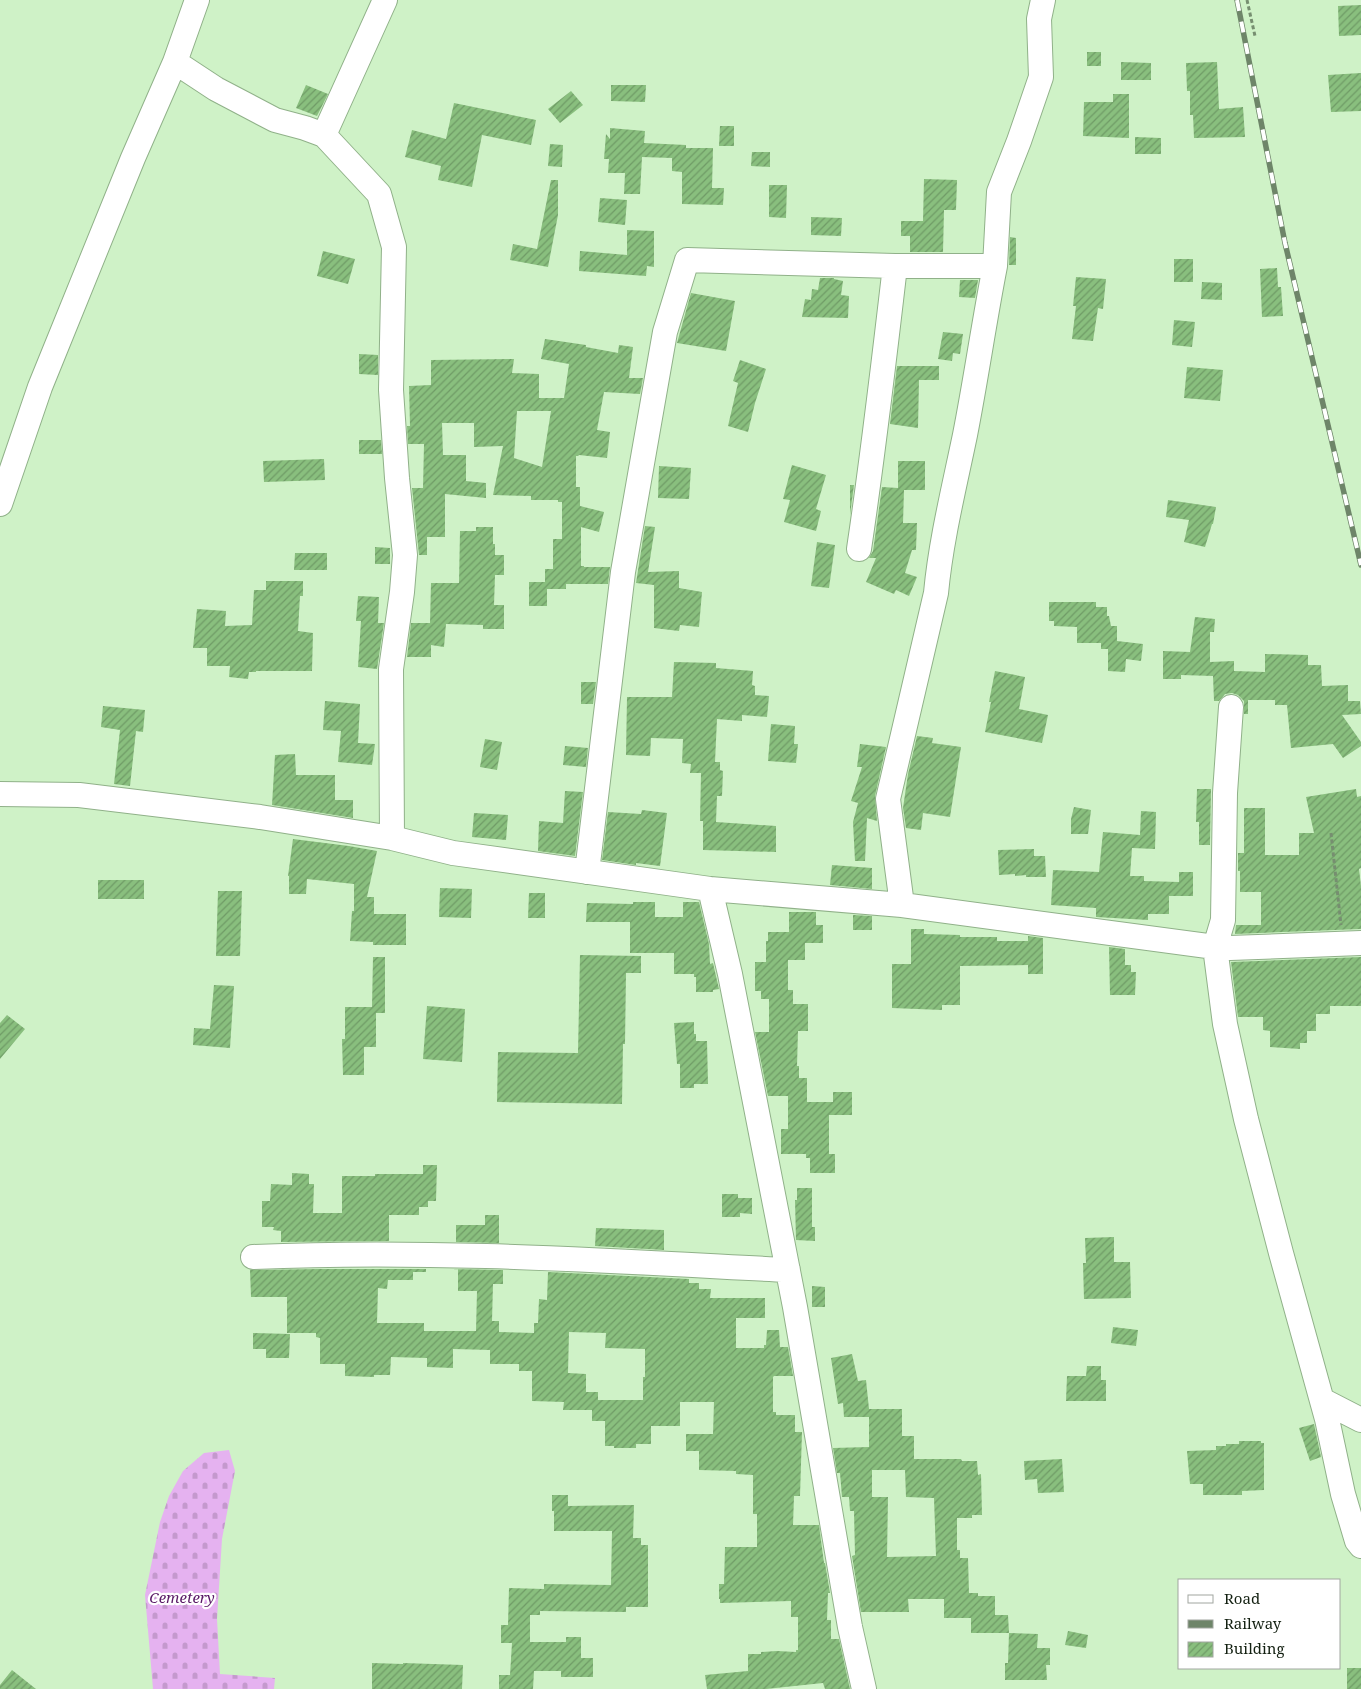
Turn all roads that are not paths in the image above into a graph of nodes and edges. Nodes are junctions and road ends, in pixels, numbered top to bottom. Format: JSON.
{"nodes":[{"id":1,"x":197,"y":0,"type":"edge"},
{"id":2,"x":385,"y":0,"type":"edge"},
{"id":3,"x":1043,"y":0,"type":"edge"},
{"id":4,"x":175,"y":62,"type":"junction"},
{"id":5,"x":324,"y":135,"type":"junction"},
{"id":6,"x":895,"y":266,"type":"junction"},
{"id":7,"x":995,"y":266,"type":"junction"},
{"id":8,"x":0,"y":504,"type":"edge"},
{"id":9,"x":859,"y":549,"type":"dead end"},
{"id":10,"x":1231,"y":707,"type":"dead end"},
{"id":11,"x":0,"y":794,"type":"edge"},
{"id":12,"x":392,"y":838,"type":"junction"},
{"id":13,"x":587,"y":872,"type":"junction"},
{"id":14,"x":710,"y":889,"type":"junction"},
{"id":15,"x":902,"y":905,"type":"junction"},
{"id":16,"x":1352,"y":943,"type":"edge"},
{"id":17,"x":1215,"y":946,"type":"junction"},
{"id":18,"x":252,"y":1257,"type":"dead end"},
{"id":19,"x":788,"y":1270,"type":"junction"},
{"id":20,"x":1322,"y":1400,"type":"junction"},
{"id":21,"x":1361,"y":1420,"type":"edge"},
{"id":22,"x":1361,"y":1546,"type":"edge"},
{"id":23,"x":864,"y":1689,"type":"edge"}],
"edges":[{"from":1,"to":4,"type":"street"},
{"from":2,"to":5,"type":"street"},
{"from":3,"to":7,"type":"street"},
{"from":4,"to":5,"type":"street"},
{"from":4,"to":8,"type":"street"},
{"from":5,"to":12,"type":"street"},
{"from":6,"to":7,"type":"street"},
{"from":6,"to":9,"type":"street"},
{"from":6,"to":13,"type":"street"},
{"from":7,"to":15,"type":"street"},
{"from":10,"to":17,"type":"street"},
{"from":11,"to":12,"type":"street"},
{"from":12,"to":13,"type":"street"},
{"from":13,"to":14,"type":"street"},
{"from":14,"to":15,"type":"street"},
{"from":14,"to":19,"type":"street"},
{"from":15,"to":17,"type":"street"},
{"from":16,"to":17,"type":"street"},
{"from":17,"to":20,"type":"street"},
{"from":18,"to":19,"type":"street"},
{"from":19,"to":23,"type":"street"},
{"from":20,"to":21,"type":"street"},
{"from":20,"to":22,"type":"street"}]}
